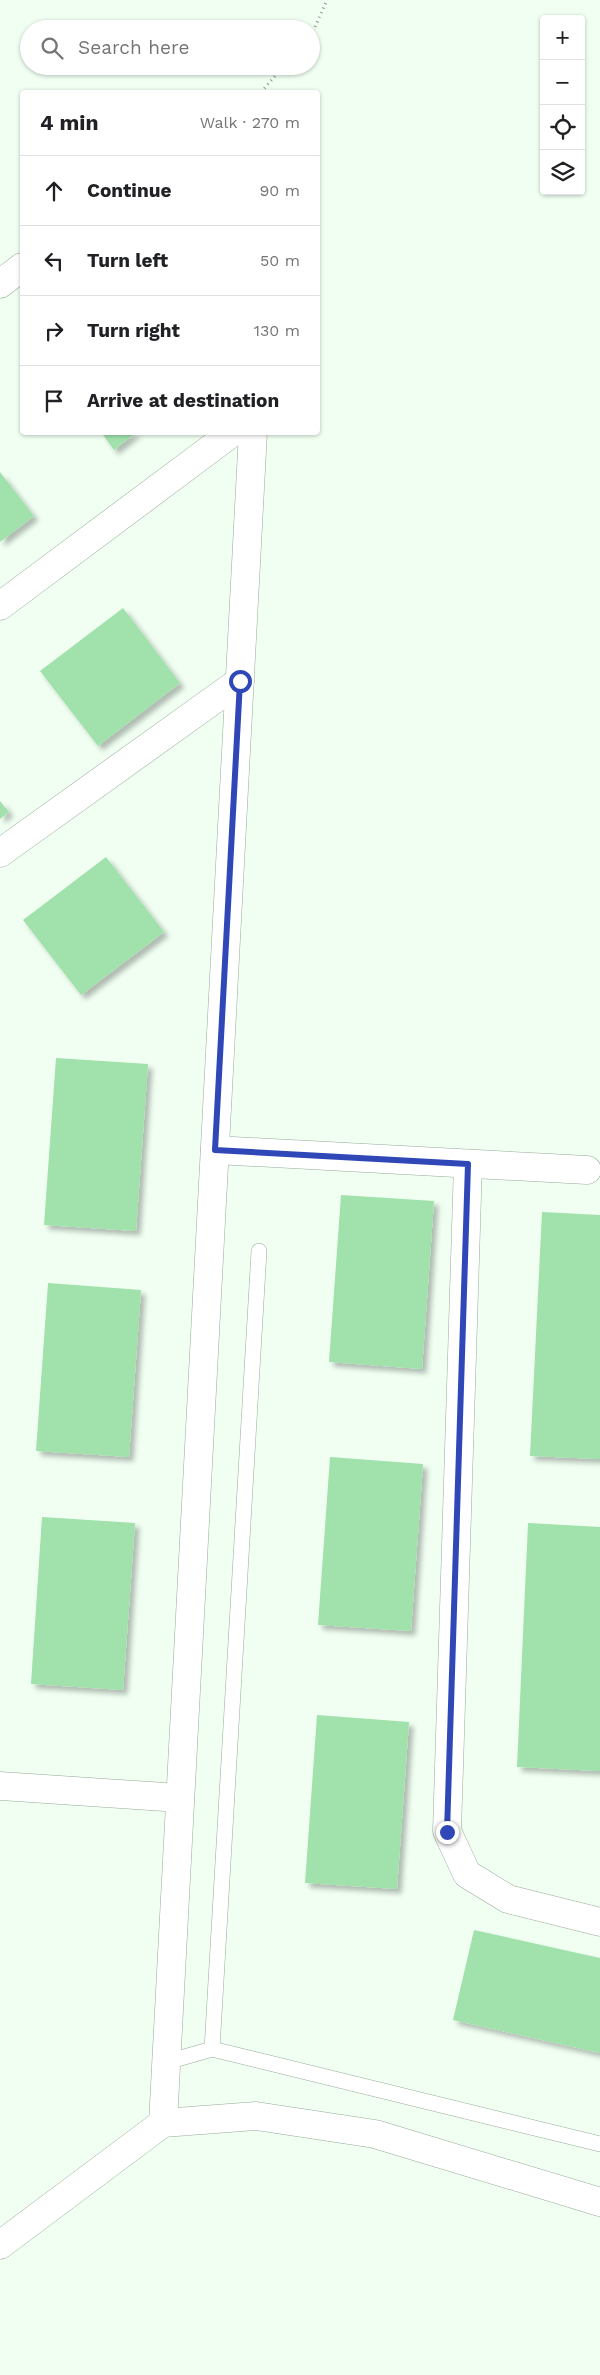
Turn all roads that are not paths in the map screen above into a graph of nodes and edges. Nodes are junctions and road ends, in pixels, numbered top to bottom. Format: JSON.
{"nodes":[{"id":1,"x":20,"y":268,"type":"edge"},
{"id":2,"x":0,"y":284,"type":"edge"},
{"id":3,"x":229,"y":435,"type":"edge"},
{"id":4,"x":254,"y":435,"type":"edge"},
{"id":5,"x":0,"y":606,"type":"edge"},
{"id":6,"x":240,"y":681,"type":"junction"},
{"id":7,"x":0,"y":853,"type":"edge"},
{"id":8,"x":215,"y":1150,"type":"junction"},
{"id":9,"x":468,"y":1164,"type":"junction"},
{"id":10,"x":587,"y":1170,"type":"dead end"},
{"id":11,"x":258,"y":1251,"type":"dead end"},
{"id":12,"x":0,"y":1786,"type":"edge"},
{"id":13,"x":180,"y":1798,"type":"junction"},
{"id":14,"x":600,"y":1922,"type":"edge"},
{"id":15,"x":212,"y":2049,"type":"junction"},
{"id":16,"x":167,"y":2062,"type":"junction"},
{"id":17,"x":163,"y":2123,"type":"junction"},
{"id":18,"x":600,"y":2144,"type":"edge"},
{"id":19,"x":600,"y":2202,"type":"edge"},
{"id":20,"x":0,"y":2245,"type":"edge"}],
"edges":[{"from":1,"to":2,"type":"street"},
{"from":3,"to":5,"type":"street"},
{"from":4,"to":6,"type":"street"},
{"from":6,"to":7,"type":"street"},
{"from":6,"to":8,"type":"street"},
{"from":8,"to":9,"type":"street"},
{"from":8,"to":13,"type":"street"},
{"from":9,"to":10,"type":"street"},
{"from":9,"to":14,"type":"street"},
{"from":11,"to":15,"type":"lane"},
{"from":12,"to":13,"type":"street"},
{"from":13,"to":16,"type":"street"},
{"from":15,"to":16,"type":"lane"},
{"from":15,"to":18,"type":"lane"},
{"from":16,"to":17,"type":"street"},
{"from":17,"to":19,"type":"street"},
{"from":17,"to":20,"type":"street"}]}
